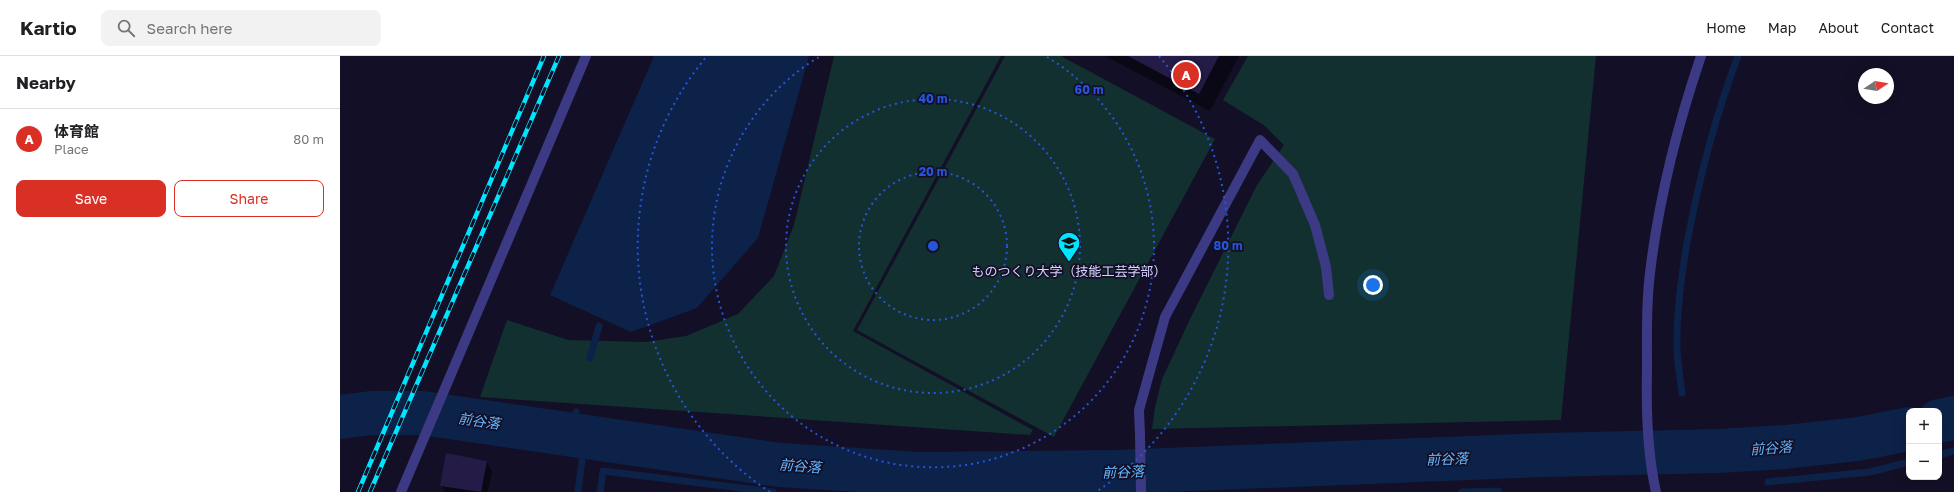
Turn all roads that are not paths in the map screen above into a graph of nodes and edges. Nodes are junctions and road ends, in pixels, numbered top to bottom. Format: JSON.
{"nodes":[{"id":1,"x":586,"y":56,"type":"edge"},
{"id":2,"x":1701,"y":56,"type":"edge"},
{"id":3,"x":1330,"y":295,"type":"dead end"},
{"id":4,"x":401,"y":492,"type":"edge"},
{"id":5,"x":1141,"y":492,"type":"edge"},
{"id":6,"x":1656,"y":492,"type":"edge"}],
"edges":[{"from":1,"to":4,"type":"street"},
{"from":2,"to":6,"type":"street"},
{"from":3,"to":5,"type":"street"}]}
